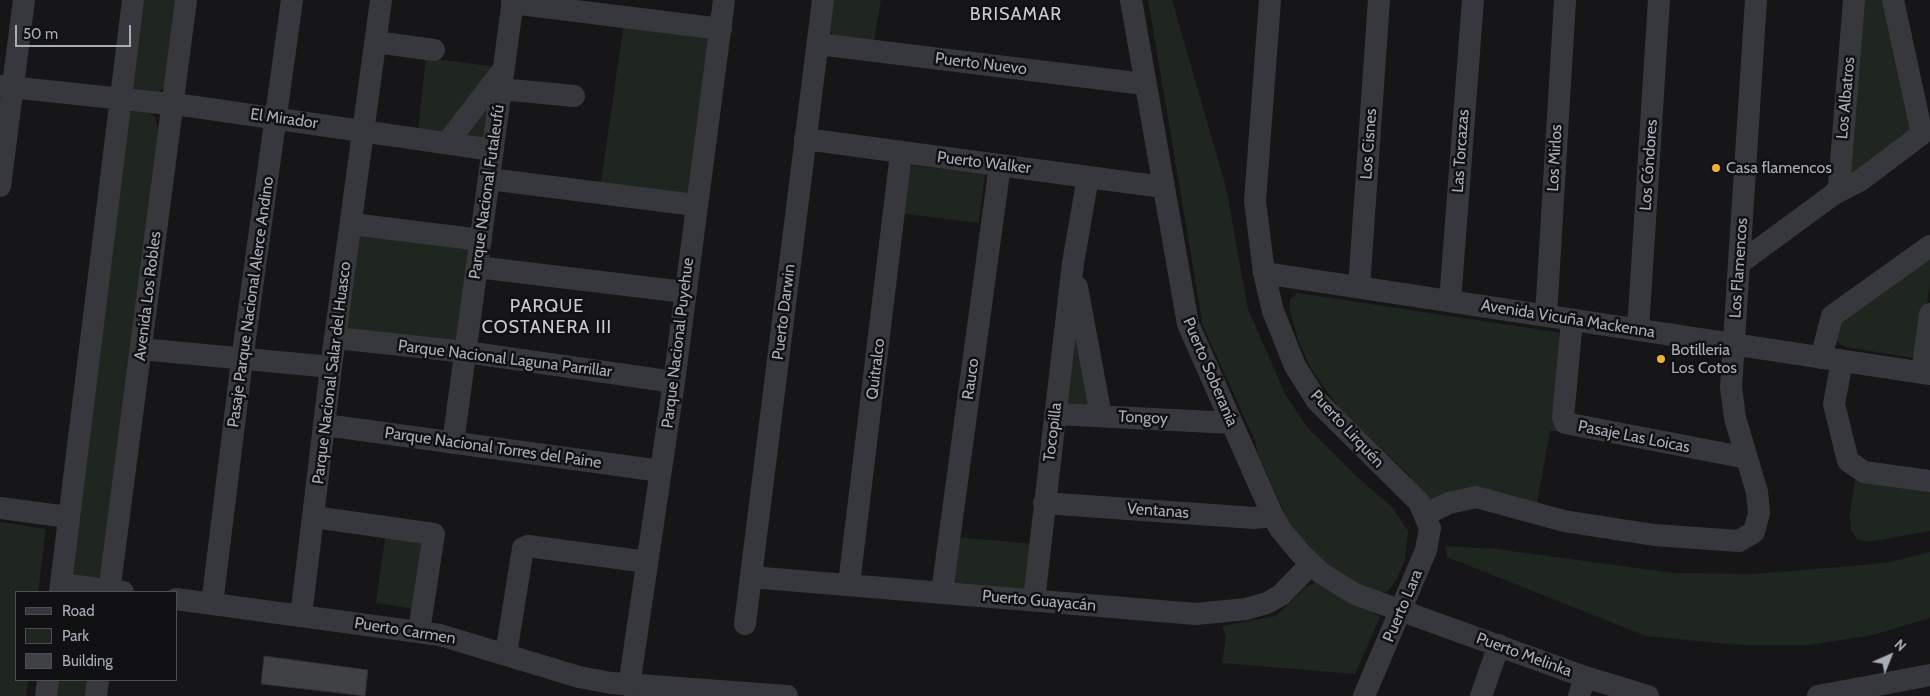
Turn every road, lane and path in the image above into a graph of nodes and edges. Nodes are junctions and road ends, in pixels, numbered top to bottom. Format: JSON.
{"nodes":[{"id":1,"x":24,"y":0,"type":"edge"},
{"id":2,"x":133,"y":0,"type":"edge"},
{"id":3,"x":186,"y":0,"type":"edge"},
{"id":4,"x":292,"y":0,"type":"edge"},
{"id":5,"x":381,"y":0,"type":"edge"},
{"id":6,"x":724,"y":0,"type":"edge"},
{"id":7,"x":823,"y":0,"type":"edge"},
{"id":8,"x":1131,"y":0,"type":"edge"},
{"id":9,"x":1270,"y":0,"type":"edge"},
{"id":10,"x":1379,"y":0,"type":"edge"},
{"id":11,"x":1473,"y":0,"type":"edge"},
{"id":12,"x":1565,"y":0,"type":"edge"},
{"id":13,"x":1659,"y":0,"type":"edge"},
{"id":14,"x":1756,"y":0,"type":"edge"},
{"id":15,"x":1854,"y":0,"type":"edge"},
{"id":16,"x":1893,"y":0,"type":"edge"},
{"id":17,"x":513,"y":2,"type":"edge"},
{"id":18,"x":721,"y":29,"type":"junction"},
{"id":19,"x":376,"y":42,"type":"junction"},
{"id":20,"x":818,"y":44,"type":"junction"},
{"id":21,"x":434,"y":50,"type":"dead end"},
{"id":22,"x":502,"y":79,"type":"junction"},
{"id":23,"x":1144,"y":84,"type":"junction"},
{"id":24,"x":6,"y":87,"type":"edge"},
{"id":25,"x":574,"y":96,"type":"dead end"},
{"id":26,"x":120,"y":100,"type":"junction"},
{"id":27,"x":173,"y":104,"type":"junction"},
{"id":28,"x":277,"y":118,"type":"junction"},
{"id":29,"x":364,"y":131,"type":"junction"},
{"id":30,"x":805,"y":139,"type":"junction"},
{"id":31,"x":447,"y":143,"type":"junction"},
{"id":32,"x":493,"y":150,"type":"junction"},
{"id":33,"x":901,"y":153,"type":"junction"},
{"id":34,"x":1000,"y":165,"type":"junction"},
{"id":35,"x":1088,"y":177,"type":"junction"},
{"id":36,"x":489,"y":178,"type":"junction"},
{"id":37,"x":0,"y":186,"type":"edge"},
{"id":38,"x":1163,"y":186,"type":"junction"},
{"id":39,"x":1834,"y":194,"type":"junction"},
{"id":40,"x":695,"y":206,"type":"junction"},
{"id":41,"x":352,"y":224,"type":"junction"},
{"id":42,"x":481,"y":240,"type":"junction"},
{"id":43,"x":1930,"y":246,"type":"edge"},
{"id":44,"x":1073,"y":263,"type":"junction"},
{"id":45,"x":1740,"y":263,"type":"junction"},
{"id":46,"x":477,"y":267,"type":"junction"},
{"id":47,"x":1264,"y":273,"type":"junction"},
{"id":48,"x":1359,"y":287,"type":"junction"},
{"id":49,"x":684,"y":292,"type":"junction"},
{"id":50,"x":1450,"y":301,"type":"junction"},
{"id":51,"x":1930,"y":314,"type":"edge"},
{"id":52,"x":1546,"y":316,"type":"junction"},
{"id":53,"x":1572,"y":320,"type":"junction"},
{"id":54,"x":1638,"y":330,"type":"junction"},
{"id":55,"x":336,"y":338,"type":"junction"},
{"id":56,"x":1734,"y":344,"type":"junction"},
{"id":57,"x":141,"y":349,"type":"junction"},
{"id":58,"x":466,"y":352,"type":"junction"},
{"id":59,"x":1832,"y":359,"type":"junction"},
{"id":60,"x":242,"y":360,"type":"junction"},
{"id":61,"x":331,"y":367,"type":"junction"},
{"id":62,"x":1926,"y":374,"type":"edge"},
{"id":63,"x":674,"y":382,"type":"junction"},
{"id":64,"x":1055,"y":414,"type":"junction"},
{"id":65,"x":1101,"y":416,"type":"junction"},
{"id":66,"x":1232,"y":423,"type":"junction"},
{"id":67,"x":325,"y":426,"type":"junction"},
{"id":68,"x":453,"y":443,"type":"junction"},
{"id":69,"x":1747,"y":458,"type":"junction"},
{"id":70,"x":661,"y":471,"type":"junction"},
{"id":71,"x":1930,"y":481,"type":"edge"},
{"id":72,"x":1044,"y":503,"type":"junction"},
{"id":73,"x":0,"y":508,"type":"edge"},
{"id":74,"x":1426,"y":514,"type":"junction"},
{"id":75,"x":1272,"y":516,"type":"junction"},
{"id":76,"x":68,"y":517,"type":"junction"},
{"id":77,"x":314,"y":518,"type":"junction"},
{"id":78,"x":647,"y":562,"type":"junction"},
{"id":79,"x":1311,"y":564,"type":"junction"},
{"id":80,"x":751,"y":577,"type":"junction"},
{"id":81,"x":849,"y":584,"type":"junction"},
{"id":82,"x":60,"y":588,"type":"edge"},
{"id":83,"x":100,"y":591,"type":"edge"},
{"id":84,"x":114,"y":591,"type":"edge"},
{"id":85,"x":942,"y":592,"type":"junction"},
{"id":86,"x":178,"y":599,"type":"edge"},
{"id":87,"x":1034,"y":600,"type":"junction"},
{"id":88,"x":212,"y":604,"type":"junction"},
{"id":89,"x":1400,"y":612,"type":"junction"},
{"id":90,"x":301,"y":616,"type":"junction"},
{"id":91,"x":745,"y":624,"type":"dead end"},
{"id":92,"x":419,"y":631,"type":"junction"},
{"id":93,"x":1499,"y":645,"type":"junction"},
{"id":94,"x":506,"y":654,"type":"junction"},
{"id":95,"x":1930,"y":675,"type":"edge"},
{"id":96,"x":48,"y":681,"type":"edge"},
{"id":97,"x":98,"y":681,"type":"edge"},
{"id":98,"x":629,"y":686,"type":"junction"},
{"id":99,"x":1582,"y":686,"type":"edge"},
{"id":100,"x":1876,"y":691,"type":"edge"},
{"id":101,"x":46,"y":696,"type":"edge"},
{"id":102,"x":96,"y":696,"type":"edge"},
{"id":103,"x":787,"y":696,"type":"edge"},
{"id":104,"x":1364,"y":696,"type":"edge"},
{"id":105,"x":1481,"y":696,"type":"edge"},
{"id":106,"x":1648,"y":696,"type":"edge"},
{"id":107,"x":1818,"y":696,"type":"edge"}],
"edges":[{"from":1,"to":24,"type":"street"},
{"from":2,"to":26,"type":"street"},
{"from":3,"to":27,"type":"street","name":"Avenida Los Robles"},
{"from":4,"to":28,"type":"street","name":"Pasaje Parque Nacional Alerce Andino"},
{"from":5,"to":19,"type":"street","name":"Parque Nacional Salar del Huasco"},
{"from":6,"to":18,"type":"street","name":"Parque Nacional Puyehue"},
{"from":7,"to":20,"type":"street","name":"Puerto Darwin"},
{"from":8,"to":23,"type":"street","name":"Puerto Soberanía"},
{"from":9,"to":47,"type":"street","name":"Puerto Lirquén"},
{"from":10,"to":48,"type":"street","name":"Los Cisnes"},
{"from":11,"to":50,"type":"street","name":"Las Torcazas"},
{"from":12,"to":52,"type":"street","name":"Los Mirlos"},
{"from":13,"to":54,"type":"street","name":"Los Cóndores"},
{"from":14,"to":45,"type":"street","name":"Los Flamencos"},
{"from":15,"to":39,"type":"street","name":"Los Albatros"},
{"from":16,"to":39,"type":"street"},
{"from":17,"to":18,"type":"street"},
{"from":17,"to":22,"type":"street","name":"Parque Nacional Futaleufú"},
{"from":18,"to":40,"type":"street","name":"Parque Nacional Puyehue"},
{"from":19,"to":21,"type":"street"},
{"from":19,"to":29,"type":"street","name":"Parque Nacional Salar del Huasco"},
{"from":20,"to":23,"type":"street","name":"Puerto Nuevo"},
{"from":20,"to":30,"type":"street","name":"Puerto Darwin"},
{"from":22,"to":25,"type":"street"},
{"from":22,"to":31,"type":"street"},
{"from":22,"to":32,"type":"street","name":"Parque Nacional Futaleufú"},
{"from":23,"to":38,"type":"street","name":"Puerto Soberanía"},
{"from":24,"to":26,"type":"street","name":"El Mirador"},
{"from":24,"to":37,"type":"street"},
{"from":26,"to":27,"type":"street","name":"El Mirador"},
{"from":26,"to":76,"type":"street"},
{"from":27,"to":28,"type":"street","name":"El Mirador"},
{"from":27,"to":57,"type":"street","name":"Avenida Los Robles"},
{"from":28,"to":29,"type":"street","name":"El Mirador"},
{"from":28,"to":60,"type":"street","name":"Pasaje Parque Nacional Alerce Andino"},
{"from":29,"to":31,"type":"street","name":"El Mirador"},
{"from":29,"to":41,"type":"street","name":"Parque Nacional Salar del Huasco"},
{"from":30,"to":33,"type":"street","name":"Puerto Walker"},
{"from":30,"to":80,"type":"street","name":"Puerto Darwin"},
{"from":31,"to":32,"type":"street","name":"El Mirador"},
{"from":32,"to":36,"type":"street","name":"Parque Nacional Futaleufú"},
{"from":33,"to":34,"type":"street","name":"Puerto Walker"},
{"from":33,"to":81,"type":"street","name":"Quitralco"},
{"from":34,"to":35,"type":"street","name":"Puerto Walker"},
{"from":34,"to":85,"type":"street","name":"Rauco"},
{"from":35,"to":38,"type":"street","name":"Puerto Walker"},
{"from":35,"to":44,"type":"street","name":"Tocopilla"},
{"from":36,"to":40,"type":"street"},
{"from":36,"to":42,"type":"street","name":"Parque Nacional Futaleufú"},
{"from":38,"to":66,"type":"street","name":"Puerto Soberanía"},
{"from":39,"to":45,"type":"street"},
{"from":40,"to":49,"type":"street","name":"Parque Nacional Puyehue"},
{"from":41,"to":42,"type":"street"},
{"from":41,"to":55,"type":"street","name":"Parque Nacional Salar del Huasco"},
{"from":42,"to":46,"type":"street","name":"Parque Nacional Futaleufú"},
{"from":43,"to":59,"type":"street"},
{"from":44,"to":64,"type":"street","name":"Tocopilla"},
{"from":44,"to":65,"type":"street","name":"Tocopilla"},
{"from":45,"to":56,"type":"street","name":"Los Flamencos"},
{"from":46,"to":49,"type":"street"},
{"from":46,"to":58,"type":"street","name":"Parque Nacional Futaleufú"},
{"from":47,"to":48,"type":"street","name":"Avenida Vicuña Mackenna"},
{"from":47,"to":74,"type":"street","name":"Puerto Lirquén"},
{"from":48,"to":50,"type":"street","name":"Avenida Vicuña Mackenna"},
{"from":49,"to":63,"type":"street","name":"Parque Nacional Puyehue"},
{"from":50,"to":52,"type":"street","name":"Avenida Vicuña Mackenna"},
{"from":51,"to":62,"type":"street"},
{"from":52,"to":53,"type":"street","name":"Avenida Vicuña Mackenna"},
{"from":53,"to":54,"type":"street","name":"Avenida Vicuña Mackenna"},
{"from":53,"to":69,"type":"street","name":"Pasaje Las Loicas"},
{"from":54,"to":56,"type":"street","name":"Avenida Vicuña Mackenna"},
{"from":55,"to":58,"type":"street","name":"Parque Nacional Laguna Parrillar"},
{"from":55,"to":61,"type":"street","name":"Parque Nacional Salar del Huasco"},
{"from":56,"to":59,"type":"street","name":"Avenida Vicuña Mackenna"},
{"from":56,"to":69,"type":"street","name":"Los Flamencos"},
{"from":57,"to":60,"type":"street"},
{"from":57,"to":84,"type":"street","name":"Avenida Los Robles"},
{"from":58,"to":63,"type":"street","name":"Parque Nacional Laguna Parrillar"},
{"from":58,"to":68,"type":"street","name":"Parque Nacional Futaleufú"},
{"from":59,"to":62,"type":"street","name":"Avenida Vicuña Mackenna"},
{"from":59,"to":71,"type":"street"},
{"from":60,"to":61,"type":"street"},
{"from":60,"to":88,"type":"street","name":"Pasaje Parque Nacional Alerce Andino"},
{"from":61,"to":67,"type":"street","name":"Parque Nacional Salar del Huasco"},
{"from":63,"to":70,"type":"street","name":"Parque Nacional Puyehue"},
{"from":64,"to":65,"type":"street","name":"Tongoy"},
{"from":64,"to":72,"type":"street","name":"Tocopilla"},
{"from":65,"to":66,"type":"street","name":"Tongoy"},
{"from":66,"to":75,"type":"street","name":"Puerto Soberanía"},
{"from":67,"to":68,"type":"street","name":"Parque Nacional Torres del Paine"},
{"from":67,"to":77,"type":"street","name":"Parque Nacional Salar del Huasco"},
{"from":68,"to":70,"type":"street","name":"Parque Nacional Torres del Paine"},
{"from":69,"to":74,"type":"street","name":"Los Flamencos"},
{"from":70,"to":78,"type":"street","name":"Parque Nacional Puyehue"},
{"from":72,"to":75,"type":"street","name":"Ventanas"},
{"from":72,"to":87,"type":"street","name":"Tocopilla"},
{"from":73,"to":76,"type":"street"},
{"from":74,"to":89,"type":"street","name":"Puerto Lara"},
{"from":75,"to":79,"type":"street","name":"Puerto Soberanía"},
{"from":76,"to":82,"type":"street"},
{"from":77,"to":90,"type":"street","name":"Parque Nacional Salar del Huasco"},
{"from":77,"to":92,"type":"street"},
{"from":78,"to":94,"type":"street"},
{"from":78,"to":98,"type":"street","name":"Parque Nacional Puyehue"},
{"from":79,"to":87,"type":"street","name":"Puerto Guayacán"},
{"from":79,"to":89,"type":"street","name":"Puerto Soberanía"},
{"from":80,"to":81,"type":"street","name":"Puerto Guayacán"},
{"from":80,"to":91,"type":"street","name":"Puerto Darwin"},
{"from":81,"to":85,"type":"street","name":"Puerto Guayacán"},
{"from":82,"to":83,"type":"street"},
{"from":85,"to":87,"type":"street","name":"Puerto Guayacán"},
{"from":86,"to":88,"type":"street","name":"Puerto Carmen"},
{"from":88,"to":90,"type":"street","name":"Puerto Carmen"},
{"from":89,"to":93,"type":"street","name":"Puerto Melinka"},
{"from":89,"to":104,"type":"street","name":"Puerto Lara"},
{"from":90,"to":92,"type":"street","name":"Puerto Carmen"},
{"from":92,"to":94,"type":"street","name":"Puerto Carmen"},
{"from":93,"to":99,"type":"street","name":"Puerto Melinka"},
{"from":93,"to":105,"type":"street"},
{"from":94,"to":98,"type":"street","name":"Puerto Carmen"},
{"from":95,"to":100,"type":"street"},
{"from":96,"to":101,"type":"street"},
{"from":97,"to":102,"type":"street"},
{"from":98,"to":103,"type":"street","name":"Puerto Carmen"},
{"from":99,"to":106,"type":"street","name":"Puerto Melinka"},
{"from":100,"to":107,"type":"street"}]}
